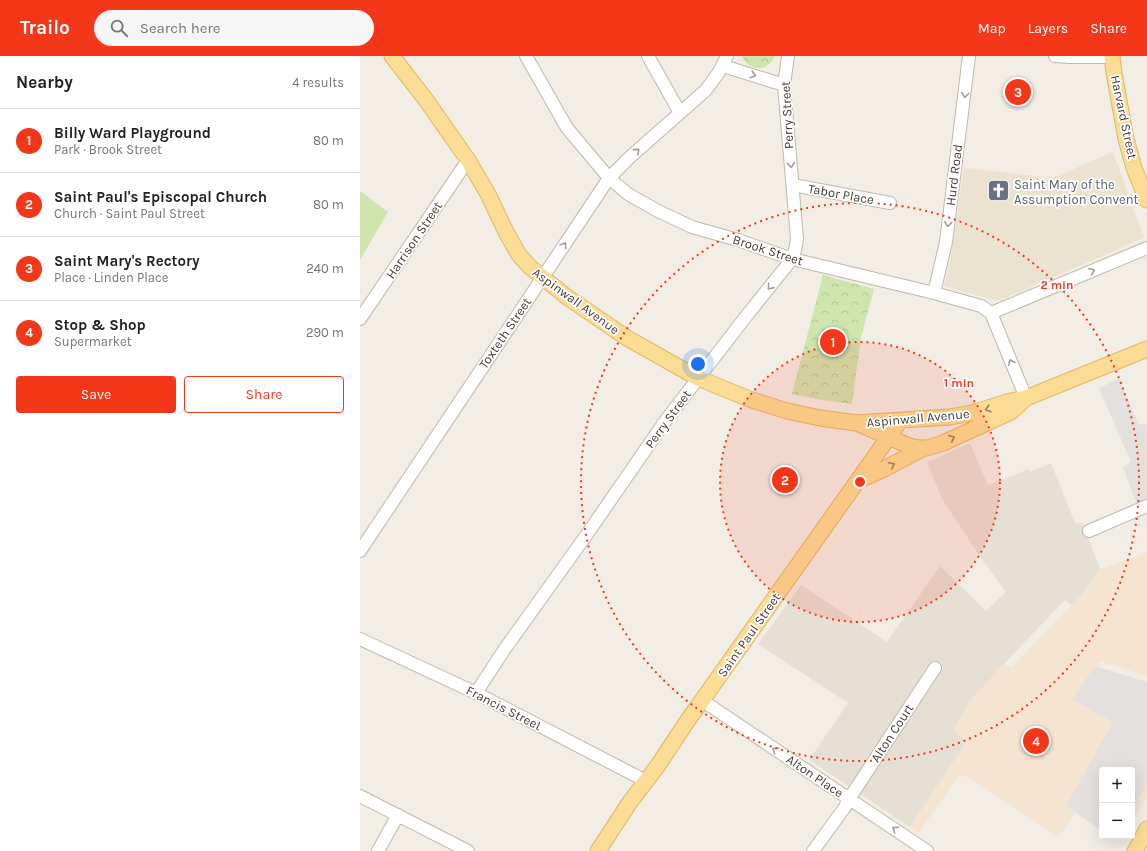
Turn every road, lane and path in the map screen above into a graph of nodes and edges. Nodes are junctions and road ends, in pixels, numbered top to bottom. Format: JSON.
{"nodes":[{"id":1,"x":392,"y":56,"type":"edge"},
{"id":2,"x":526,"y":56,"type":"edge"},
{"id":3,"x":648,"y":56,"type":"edge"},
{"id":4,"x":788,"y":56,"type":"edge"},
{"id":5,"x":969,"y":56,"type":"edge"},
{"id":6,"x":1056,"y":56,"type":"edge"},
{"id":7,"x":1061,"y":56,"type":"edge"},
{"id":8,"x":1112,"y":57,"type":"edge"},
{"id":9,"x":725,"y":61,"type":"edge"},
{"id":10,"x":784,"y":85,"type":"junction"},
{"id":11,"x":680,"y":114,"type":"junction"},
{"id":12,"x":468,"y":160,"type":"junction"},
{"id":13,"x":609,"y":178,"type":"junction"},
{"id":14,"x":792,"y":185,"type":"junction"},
{"id":15,"x":1147,"y":200,"type":"edge"},
{"id":16,"x":890,"y":203,"type":"dead end"},
{"id":17,"x":1147,"y":248,"type":"edge"},
{"id":18,"x":792,"y":260,"type":"junction"},
{"id":19,"x":542,"y":278,"type":"junction"},
{"id":20,"x":934,"y":293,"type":"junction"},
{"id":21,"x":991,"y":312,"type":"junction"},
{"id":22,"x":360,"y":319,"type":"edge"},
{"id":23,"x":1147,"y":349,"type":"edge"},
{"id":24,"x":698,"y":378,"type":"junction"},
{"id":25,"x":1026,"y":398,"type":"junction"},
{"id":26,"x":900,"y":421,"type":"junction"},
{"id":27,"x":856,"y":423,"type":"junction"},
{"id":28,"x":889,"y":438,"type":"junction"},
{"id":29,"x":924,"y":448,"type":"junction"},
{"id":30,"x":859,"y":480,"type":"junction"},
{"id":31,"x":1147,"y":506,"type":"edge"},
{"id":32,"x":1089,"y":531,"type":"dead end"},
{"id":33,"x":360,"y":551,"type":"edge"},
{"id":34,"x":360,"y":639,"type":"edge"},
{"id":35,"x":935,"y":668,"type":"dead end"},
{"id":36,"x":476,"y":693,"type":"junction"},
{"id":37,"x":703,"y":701,"type":"junction"},
{"id":38,"x":646,"y":780,"type":"junction"},
{"id":39,"x":360,"y":796,"type":"edge"},
{"id":40,"x":849,"y":799,"type":"junction"},
{"id":41,"x":398,"y":815,"type":"junction"},
{"id":42,"x":1147,"y":829,"type":"edge"},
{"id":43,"x":378,"y":851,"type":"edge"},
{"id":44,"x":468,"y":851,"type":"edge"},
{"id":45,"x":598,"y":851,"type":"edge"},
{"id":46,"x":813,"y":851,"type":"edge"},
{"id":47,"x":928,"y":851,"type":"edge"},
{"id":48,"x":1135,"y":851,"type":"edge"}],
"edges":[{"from":1,"to":12,"type":"main road","name":"Aspinwall Avenue"},
{"from":2,"to":13,"type":"street","name":"Brook Street"},
{"from":3,"to":11,"type":"street"},
{"from":4,"to":10,"type":"street","name":"Perry Street"},
{"from":5,"to":20,"type":"street","name":"Hurd Road","one_way":true},
{"from":6,"to":7,"type":"street"},
{"from":7,"to":8,"type":"street"},
{"from":8,"to":15,"type":"main road","name":"Harvard Street"},
{"from":9,"to":10,"type":"street","one_way":true},
{"from":9,"to":11,"type":"street","name":"Toxteth Street"},
{"from":10,"to":14,"type":"street","name":"Perry Street","one_way":true},
{"from":13,"to":11,"type":"street","name":"Toxteth Street","one_way":true},
{"from":12,"to":19,"type":"main road","name":"Aspinwall Avenue"},
{"from":12,"to":22,"type":"street","name":"Harrison Street"},
{"from":13,"to":18,"type":"street","name":"Brook Street"},
{"from":19,"to":13,"type":"street","name":"Toxteth Street","one_way":true},
{"from":14,"to":16,"type":"street","name":"Tabor Place"},
{"from":14,"to":18,"type":"street","name":"Perry Street"},
{"from":21,"to":17,"type":"street","one_way":true},
{"from":18,"to":20,"type":"street","name":"Brook Street"},
{"from":18,"to":24,"type":"street","name":"Perry Street","one_way":true},
{"from":19,"to":24,"type":"main road","name":"Aspinwall Avenue"},
{"from":19,"to":33,"type":"street","name":"Toxteth Street"},
{"from":20,"to":21,"type":"street","name":"Brook Street"},
{"from":25,"to":21,"type":"street","one_way":true},
{"from":23,"to":25,"type":"main road","name":"Aspinwall Avenue"},
{"from":24,"to":27,"type":"main road","name":"Aspinwall Avenue"},
{"from":24,"to":36,"type":"street","name":"Perry Street"},
{"from":25,"to":26,"type":"main road","name":"Aspinwall Avenue","one_way":true},
{"from":29,"to":25,"type":"main road","name":"Aspinwall Avenue","one_way":true},
{"from":26,"to":27,"type":"main road","name":"Aspinwall Avenue"},
{"from":26,"to":28,"type":"main road","name":"Saint Paul Street"},
{"from":27,"to":28,"type":"main road","name":"Aspinwall Avenue"},
{"from":28,"to":29,"type":"main road","name":"Aspinwall Avenue"},
{"from":28,"to":30,"type":"main road","name":"Saint Paul Street"},
{"from":30,"to":29,"type":"main road","one_way":true},
{"from":30,"to":37,"type":"main road","name":"Saint Paul Street"},
{"from":31,"to":32,"type":"street"},
{"from":34,"to":36,"type":"street","name":"Francis Street"},
{"from":35,"to":40,"type":"street","name":"Alton Court"},
{"from":36,"to":38,"type":"street","name":"Francis Street"},
{"from":37,"to":38,"type":"main road","name":"Saint Paul Street"},
{"from":40,"to":37,"type":"street","name":"Alton Place","one_way":true},
{"from":38,"to":45,"type":"main road","name":"Saint Paul Street"},
{"from":39,"to":41,"type":"street"},
{"from":40,"to":46,"type":"street","name":"Alton Court"},
{"from":47,"to":40,"type":"street","name":"Alton Place","one_way":true},
{"from":41,"to":43,"type":"street"},
{"from":41,"to":44,"type":"street"},
{"from":42,"to":48,"type":"main road"}]}
